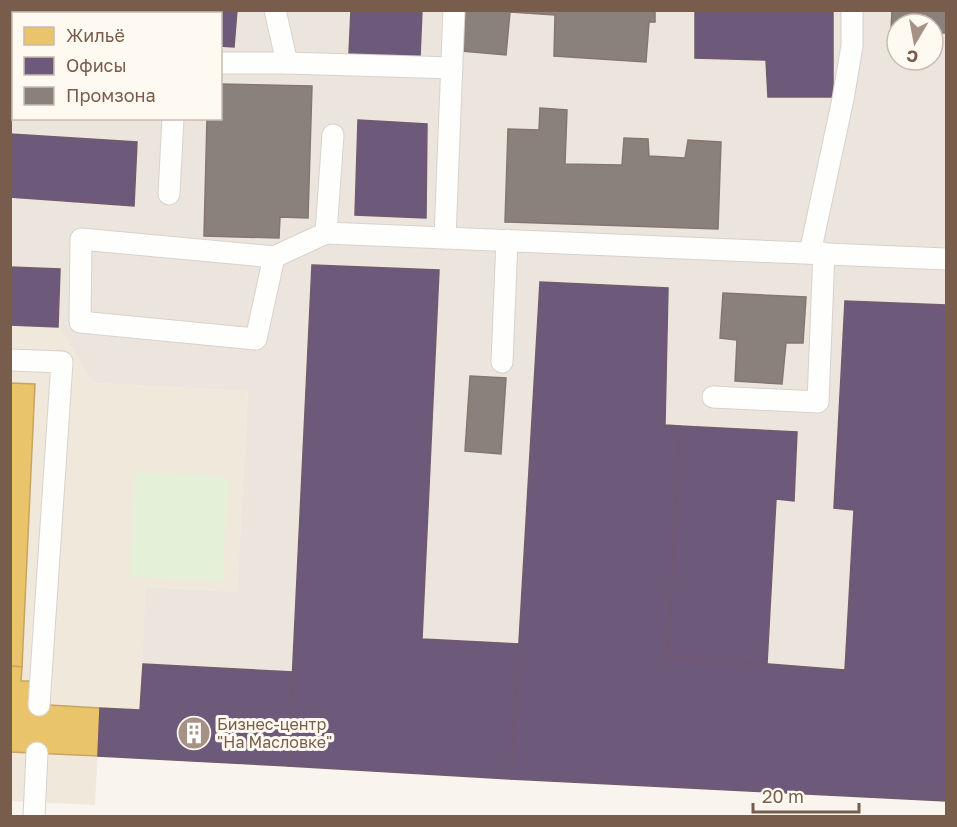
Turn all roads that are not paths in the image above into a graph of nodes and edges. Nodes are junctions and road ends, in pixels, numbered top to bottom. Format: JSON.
{"nodes":[{"id":1,"x":275,"y":10,"type":"edge"},
{"id":2,"x":454,"y":10,"type":"edge"},
{"id":3,"x":852,"y":10,"type":"edge"},
{"id":4,"x":222,"y":63,"type":"edge"},
{"id":5,"x":287,"y":63,"type":"junction"},
{"id":6,"x":452,"y":68,"type":"junction"},
{"id":7,"x":173,"y":120,"type":"edge"},
{"id":8,"x":333,"y":135,"type":"dead end"},
{"id":9,"x":169,"y":194,"type":"dead end"},
{"id":10,"x":326,"y":232,"type":"junction"},
{"id":11,"x":445,"y":237,"type":"junction"},
{"id":12,"x":507,"y":240,"type":"junction"},
{"id":13,"x":817,"y":253,"type":"junction"},
{"id":14,"x":274,"y":257,"type":"junction"},
{"id":15,"x":946,"y":259,"type":"edge"},
{"id":16,"x":10,"y":360,"type":"edge"},
{"id":17,"x":502,"y":362,"type":"dead end"},
{"id":18,"x":713,"y":397,"type":"dead end"},
{"id":19,"x":39,"y":705,"type":"dead end"},
{"id":20,"x":37,"y":753,"type":"dead end"},
{"id":21,"x":34,"y":816,"type":"edge"}],
"edges":[{"from":1,"to":5,"type":"lane"},
{"from":2,"to":6,"type":"lane"},
{"from":3,"to":13,"type":"lane"},
{"from":4,"to":5,"type":"lane"},
{"from":5,"to":6,"type":"lane"},
{"from":6,"to":11,"type":"lane"},
{"from":7,"to":9,"type":"lane"},
{"from":8,"to":10,"type":"lane"},
{"from":10,"to":11,"type":"lane"},
{"from":10,"to":14,"type":"lane"},
{"from":11,"to":12,"type":"lane"},
{"from":12,"to":13,"type":"lane"},
{"from":12,"to":17,"type":"lane"},
{"from":13,"to":15,"type":"lane"},
{"from":13,"to":18,"type":"lane"},
{"from":14,"to":14,"type":"lane"},
{"from":16,"to":19,"type":"lane"},
{"from":20,"to":21,"type":"lane"}]}
